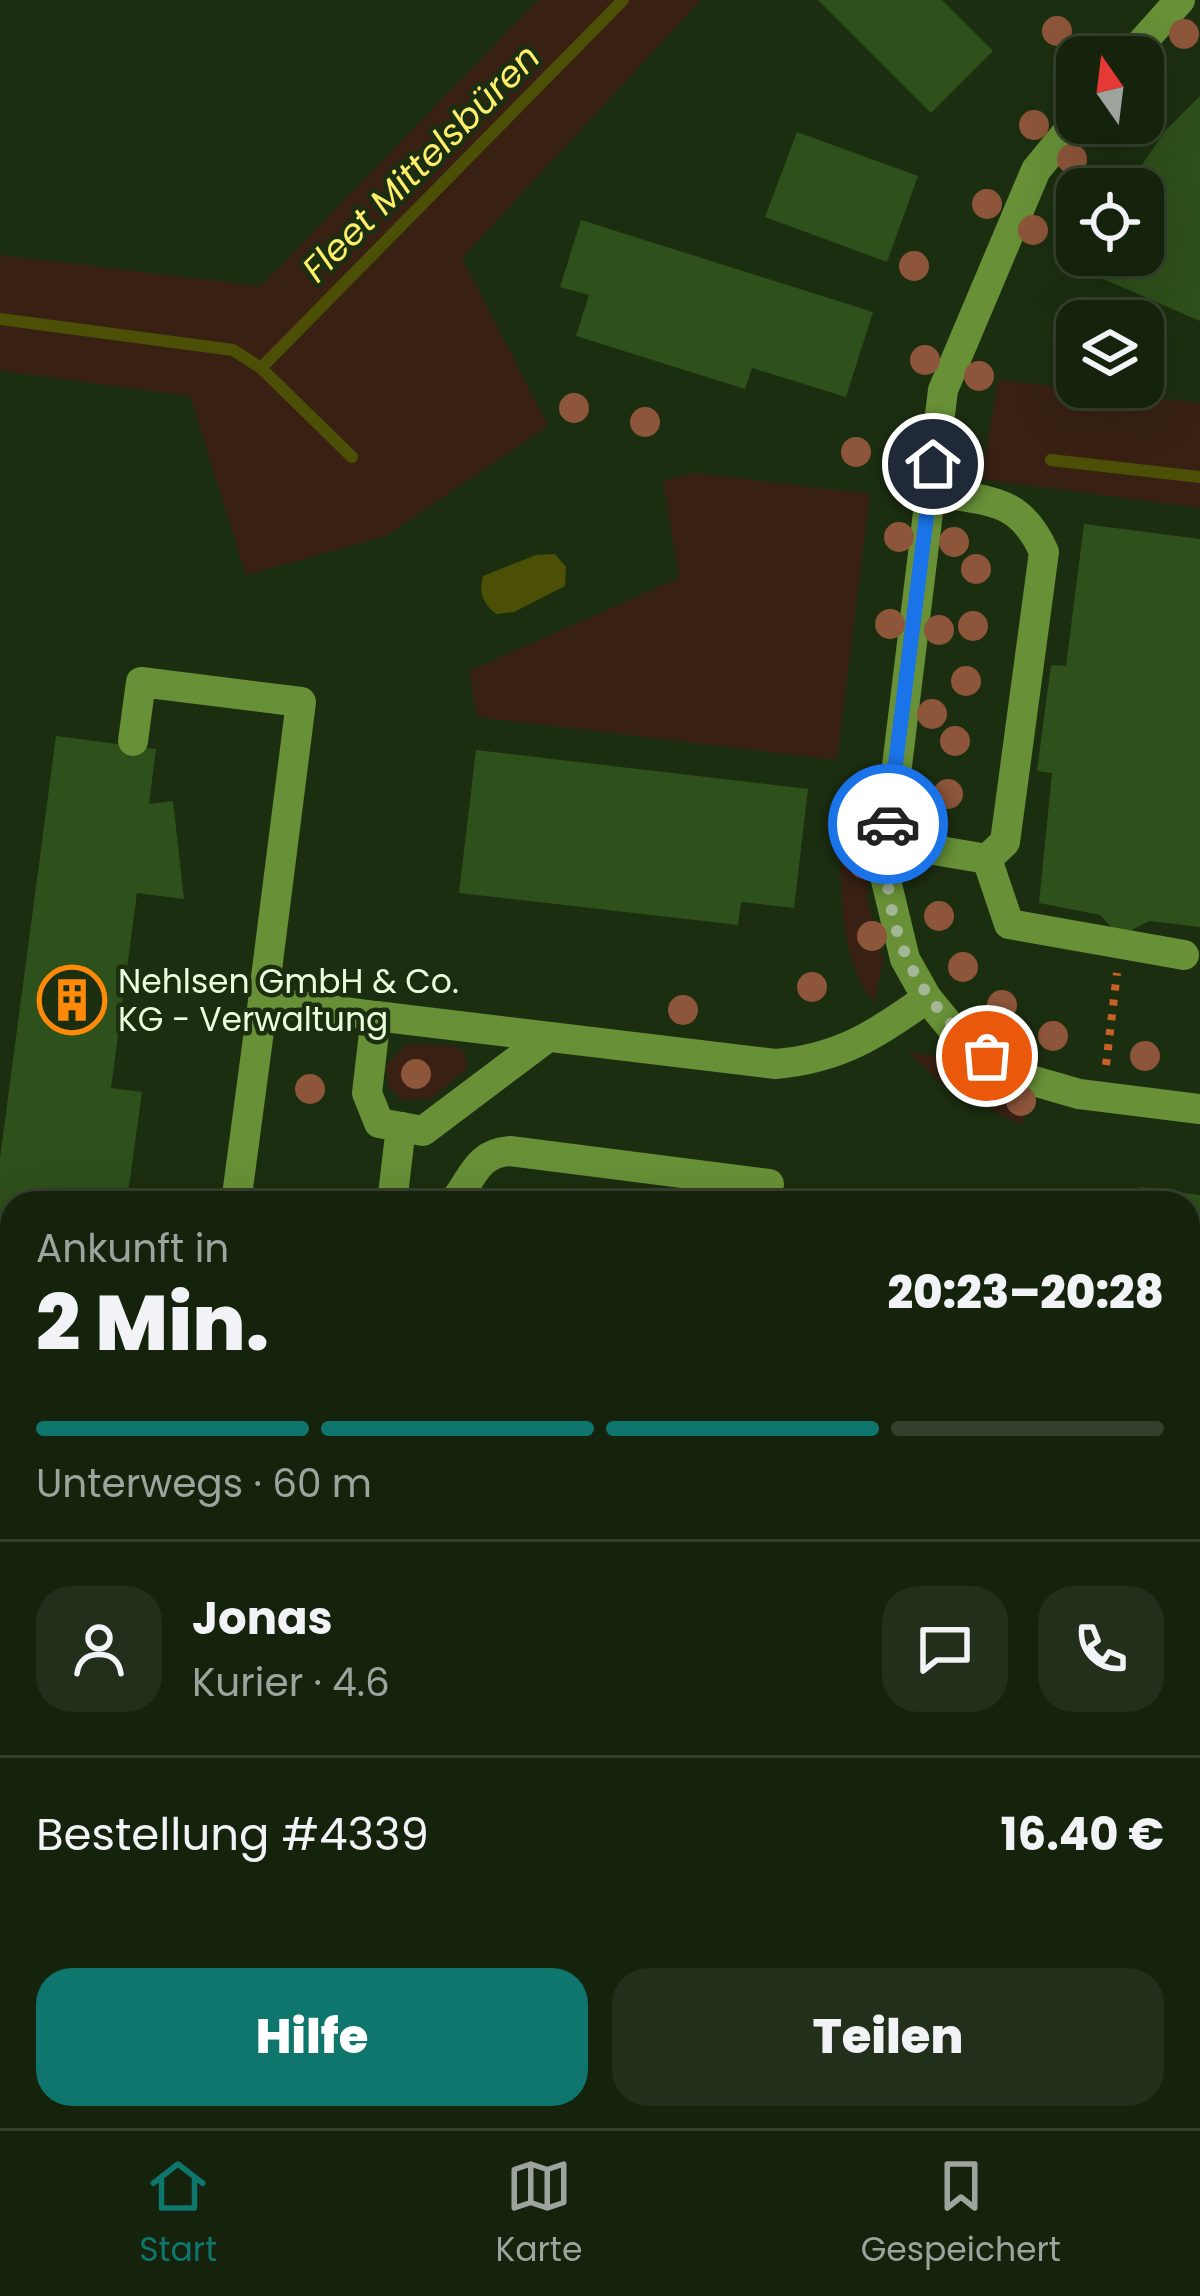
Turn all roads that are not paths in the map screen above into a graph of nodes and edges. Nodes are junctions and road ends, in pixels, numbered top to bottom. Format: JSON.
{"nodes":[{"id":1,"x":1180,"y":0,"type":"edge"},
{"id":2,"x":1148,"y":36,"type":"edge"},
{"id":3,"x":1057,"y":144,"type":"edge"},
{"id":4,"x":930,"y":491,"type":"junction"},
{"id":5,"x":133,"y":741,"type":"dead end"},
{"id":6,"x":886,"y":842,"type":"junction"},
{"id":7,"x":987,"y":859,"type":"junction"},
{"id":8,"x":1184,"y":955,"type":"dead end"},
{"id":9,"x":927,"y":998,"type":"junction"},
{"id":10,"x":263,"y":1001,"type":"junction"},
{"id":11,"x":376,"y":1016,"type":"junction"},
{"id":12,"x":548,"y":1037,"type":"junction"},
{"id":13,"x":1200,"y":1109,"type":"edge"},
{"id":14,"x":401,"y":1127,"type":"junction"},
{"id":15,"x":769,"y":1184,"type":"dead end"},
{"id":16,"x":238,"y":1191,"type":"edge"},
{"id":17,"x":393,"y":1191,"type":"edge"},
{"id":18,"x":461,"y":1191,"type":"edge"}],
"edges":[{"from":1,"to":2,"type":"street"},
{"from":3,"to":4,"type":"street"},
{"from":4,"to":6,"type":"street"},
{"from":4,"to":7,"type":"street"},
{"from":5,"to":10,"type":"street"},
{"from":6,"to":7,"type":"street"},
{"from":6,"to":9,"type":"street"},
{"from":7,"to":8,"type":"street"},
{"from":9,"to":12,"type":"street"},
{"from":9,"to":13,"type":"street"},
{"from":10,"to":11,"type":"street"},
{"from":10,"to":16,"type":"street"},
{"from":11,"to":12,"type":"street"},
{"from":11,"to":14,"type":"street"},
{"from":12,"to":14,"type":"street"},
{"from":14,"to":17,"type":"street"},
{"from":15,"to":18,"type":"street"}]}
